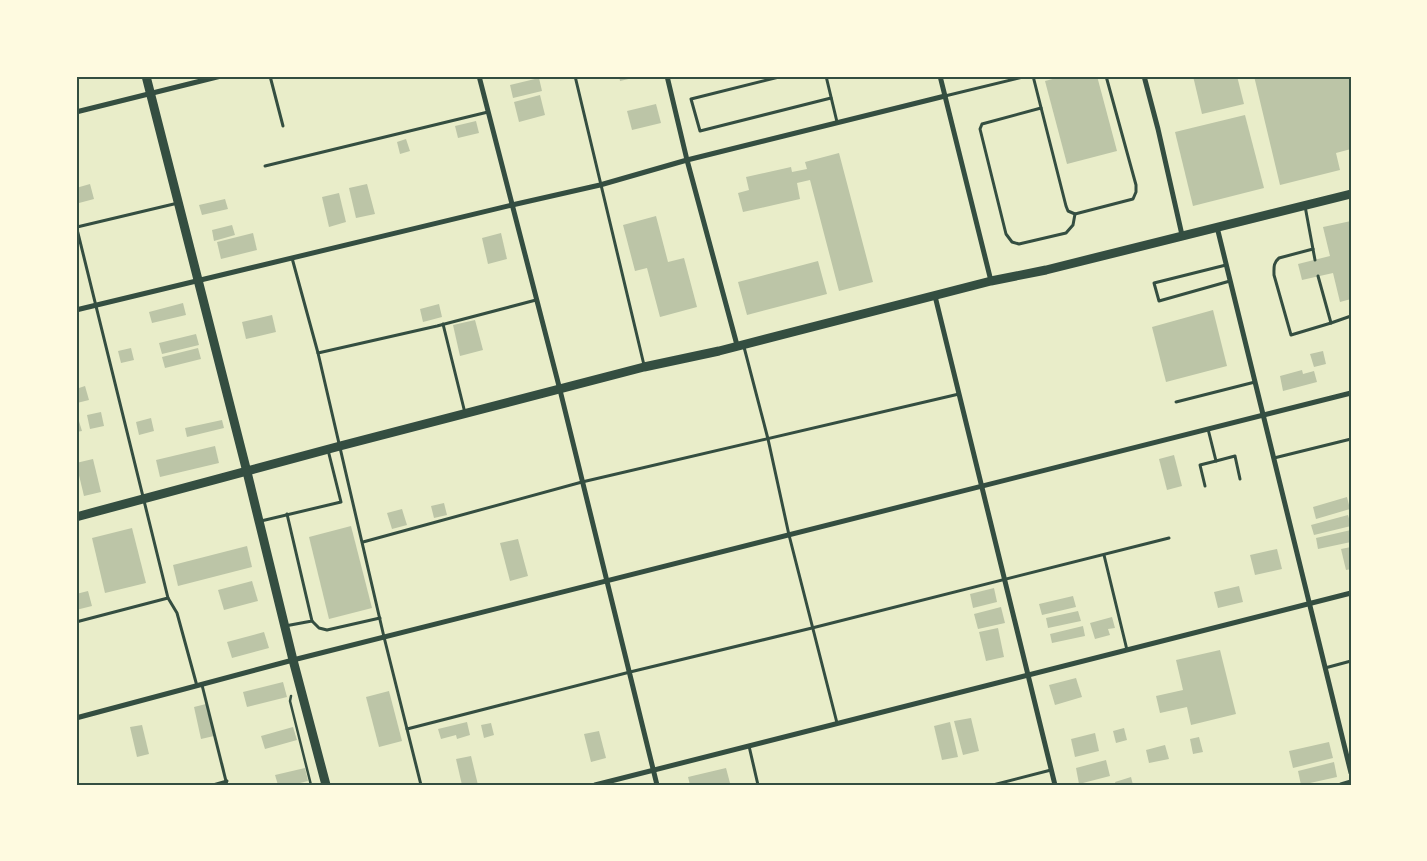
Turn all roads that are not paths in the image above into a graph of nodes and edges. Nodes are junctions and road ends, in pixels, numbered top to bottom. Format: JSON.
{"nodes":[{"id":1,"x":146,"y":76,"type":"edge"},
{"id":2,"x":221,"y":76,"type":"edge"},
{"id":3,"x":270,"y":76,"type":"edge"},
{"id":4,"x":479,"y":76,"type":"edge"},
{"id":5,"x":575,"y":76,"type":"edge"},
{"id":6,"x":667,"y":76,"type":"edge"},
{"id":7,"x":783,"y":76,"type":"edge"},
{"id":8,"x":826,"y":76,"type":"edge"},
{"id":9,"x":940,"y":76,"type":"edge"},
{"id":10,"x":1026,"y":76,"type":"edge"},
{"id":11,"x":1033,"y":76,"type":"edge"},
{"id":12,"x":1106,"y":76,"type":"edge"},
{"id":13,"x":1144,"y":76,"type":"edge"},
{"id":14,"x":150,"y":93,"type":"junction"},
{"id":15,"x":945,"y":96,"type":"junction"},
{"id":16,"x":831,"y":98,"type":"junction"},
{"id":17,"x":1041,"y":108,"type":"junction"},
{"id":18,"x":76,"y":112,"type":"edge"},
{"id":19,"x":488,"y":112,"type":"junction"},
{"id":20,"x":837,"y":122,"type":"junction"},
{"id":21,"x":283,"y":126,"type":"dead end"},
{"id":22,"x":687,"y":160,"type":"junction"},
{"id":23,"x":265,"y":166,"type":"dead end"},
{"id":24,"x":600,"y":185,"type":"junction"},
{"id":25,"x":1351,"y":194,"type":"edge"},
{"id":26,"x":179,"y":203,"type":"junction"},
{"id":27,"x":512,"y":205,"type":"junction"},
{"id":28,"x":1305,"y":205,"type":"junction"},
{"id":29,"x":1075,"y":214,"type":"junction"},
{"id":30,"x":76,"y":226,"type":"edge"},
{"id":31,"x":1217,"y":226,"type":"junction"},
{"id":32,"x":1182,"y":235,"type":"junction"},
{"id":33,"x":1313,"y":249,"type":"junction"},
{"id":34,"x":292,"y":258,"type":"junction"},
{"id":35,"x":1315,"y":260,"type":"dead end"},
{"id":36,"x":1226,"y":265,"type":"junction"},
{"id":37,"x":1318,"y":276,"type":"dead end"},
{"id":38,"x":199,"y":281,"type":"junction"},
{"id":39,"x":991,"y":281,"type":"junction"},
{"id":40,"x":1230,"y":281,"type":"junction"},
{"id":41,"x":935,"y":296,"type":"junction"},
{"id":42,"x":536,"y":300,"type":"junction"},
{"id":43,"x":95,"y":306,"type":"junction"},
{"id":44,"x":76,"y":310,"type":"edge"},
{"id":45,"x":1351,"y":316,"type":"edge"},
{"id":46,"x":1331,"y":323,"type":"junction"},
{"id":47,"x":442,"y":324,"type":"junction"},
{"id":48,"x":740,"y":344,"type":"junction"},
{"id":49,"x":318,"y":353,"type":"junction"},
{"id":50,"x":644,"y":368,"type":"junction"},
{"id":51,"x":1255,"y":382,"type":"junction"},
{"id":52,"x":560,"y":390,"type":"junction"},
{"id":53,"x":1351,"y":393,"type":"edge"},
{"id":54,"x":959,"y":394,"type":"junction"},
{"id":55,"x":1176,"y":402,"type":"dead end"},
{"id":56,"x":465,"y":414,"type":"junction"},
{"id":57,"x":1263,"y":415,"type":"junction"},
{"id":58,"x":1208,"y":429,"type":"junction"},
{"id":59,"x":768,"y":439,"type":"junction"},
{"id":60,"x":1351,"y":439,"type":"edge"},
{"id":61,"x":340,"y":446,"type":"junction"},
{"id":62,"x":328,"y":450,"type":"junction"},
{"id":63,"x":1274,"y":458,"type":"junction"},
{"id":64,"x":1216,"y":461,"type":"junction"},
{"id":65,"x":247,"y":472,"type":"junction"},
{"id":66,"x":1240,"y":479,"type":"dead end"},
{"id":67,"x":582,"y":482,"type":"junction"},
{"id":68,"x":982,"y":486,"type":"junction"},
{"id":69,"x":1206,"y":486,"type":"dead end"},
{"id":70,"x":144,"y":499,"type":"junction"},
{"id":71,"x":287,"y":514,"type":"junction"},
{"id":72,"x":76,"y":518,"type":"edge"},
{"id":73,"x":259,"y":522,"type":"junction"},
{"id":74,"x":789,"y":535,"type":"junction"},
{"id":75,"x":1169,"y":538,"type":"dead end"},
{"id":76,"x":363,"y":542,"type":"junction"},
{"id":77,"x":1104,"y":555,"type":"junction"},
{"id":78,"x":1005,"y":580,"type":"junction"},
{"id":79,"x":608,"y":581,"type":"junction"},
{"id":80,"x":1351,"y":593,"type":"edge"},
{"id":81,"x":168,"y":598,"type":"junction"},
{"id":82,"x":1309,"y":604,"type":"junction"},
{"id":83,"x":380,"y":618,"type":"junction"},
{"id":84,"x":312,"y":621,"type":"junction"},
{"id":85,"x":76,"y":622,"type":"edge"},
{"id":86,"x":284,"y":627,"type":"junction"},
{"id":87,"x":812,"y":628,"type":"junction"},
{"id":88,"x":384,"y":637,"type":"junction"},
{"id":89,"x":1127,"y":650,"type":"junction"},
{"id":90,"x":293,"y":660,"type":"junction"},
{"id":91,"x":1351,"y":661,"type":"edge"},
{"id":92,"x":1325,"y":668,"type":"junction"},
{"id":93,"x":630,"y":672,"type":"junction"},
{"id":94,"x":1028,"y":675,"type":"junction"},
{"id":95,"x":200,"y":685,"type":"junction"},
{"id":96,"x":76,"y":718,"type":"edge"},
{"id":97,"x":837,"y":724,"type":"junction"},
{"id":98,"x":407,"y":729,"type":"junction"},
{"id":99,"x":749,"y":746,"type":"junction"},
{"id":100,"x":654,"y":770,"type":"junction"},
{"id":101,"x":1052,"y":770,"type":"junction"},
{"id":102,"x":1351,"y":773,"type":"edge"},
{"id":103,"x":1351,"y":782,"type":"edge"},
{"id":104,"x":227,"y":783,"type":"edge"},
{"id":105,"x":213,"y":785,"type":"edge"},
{"id":106,"x":326,"y":785,"type":"edge"},
{"id":107,"x":421,"y":785,"type":"edge"},
{"id":108,"x":594,"y":785,"type":"edge"},
{"id":109,"x":657,"y":785,"type":"edge"},
{"id":110,"x":758,"y":785,"type":"edge"},
{"id":111,"x":993,"y":785,"type":"edge"},
{"id":112,"x":1055,"y":785,"type":"edge"},
{"id":113,"x":1341,"y":785,"type":"edge"}],
"edges":[{"from":1,"to":14,"type":"main road"},
{"from":2,"to":14,"type":"street"},
{"from":3,"to":21,"type":"lane"},
{"from":4,"to":19,"type":"street"},
{"from":5,"to":24,"type":"lane"},
{"from":6,"to":22,"type":"street"},
{"from":7,"to":16,"type":"lane"},
{"from":8,"to":16,"type":"lane"},
{"from":9,"to":15,"type":"street"},
{"from":10,"to":15,"type":"lane"},
{"from":11,"to":17,"type":"lane"},
{"from":12,"to":29,"type":"lane"},
{"from":13,"to":32,"type":"street"},
{"from":14,"to":18,"type":"street"},
{"from":14,"to":26,"type":"main road"},
{"from":15,"to":20,"type":"street"},
{"from":15,"to":39,"type":"street"},
{"from":16,"to":20,"type":"lane"},
{"from":17,"to":29,"type":"lane"},
{"from":17,"to":29,"type":"lane"},
{"from":19,"to":23,"type":"lane"},
{"from":19,"to":27,"type":"street"},
{"from":20,"to":22,"type":"street"},
{"from":22,"to":24,"type":"street"},
{"from":22,"to":48,"type":"street"},
{"from":24,"to":27,"type":"street"},
{"from":24,"to":50,"type":"lane"},
{"from":25,"to":28,"type":"main road"},
{"from":26,"to":30,"type":"lane"},
{"from":26,"to":38,"type":"main road"},
{"from":27,"to":34,"type":"street"},
{"from":27,"to":42,"type":"street"},
{"from":28,"to":31,"type":"main road"},
{"from":28,"to":33,"type":"lane"},
{"from":30,"to":43,"type":"lane"},
{"from":31,"to":32,"type":"main road"},
{"from":31,"to":36,"type":"street"},
{"from":32,"to":39,"type":"main road"},
{"from":33,"to":35,"type":"lane"},
{"from":33,"to":46,"type":"lane"},
{"from":34,"to":38,"type":"street"},
{"from":34,"to":49,"type":"lane"},
{"from":36,"to":40,"type":"street"},
{"from":36,"to":40,"type":"lane"},
{"from":37,"to":46,"type":"lane"},
{"from":38,"to":43,"type":"street"},
{"from":38,"to":65,"type":"main road"},
{"from":39,"to":41,"type":"main road"},
{"from":40,"to":51,"type":"street"},
{"from":41,"to":48,"type":"main road"},
{"from":41,"to":54,"type":"street"},
{"from":42,"to":47,"type":"lane"},
{"from":42,"to":52,"type":"street"},
{"from":43,"to":44,"type":"street"},
{"from":43,"to":70,"type":"lane"},
{"from":45,"to":46,"type":"lane"},
{"from":47,"to":49,"type":"lane"},
{"from":47,"to":56,"type":"lane"},
{"from":48,"to":50,"type":"main road"},
{"from":48,"to":59,"type":"lane"},
{"from":49,"to":61,"type":"lane"},
{"from":50,"to":52,"type":"main road"},
{"from":51,"to":55,"type":"lane"},
{"from":51,"to":57,"type":"street"},
{"from":52,"to":56,"type":"main road"},
{"from":52,"to":67,"type":"street"},
{"from":53,"to":57,"type":"street"},
{"from":54,"to":59,"type":"lane"},
{"from":54,"to":68,"type":"street"},
{"from":56,"to":61,"type":"main road"},
{"from":57,"to":58,"type":"street"},
{"from":57,"to":63,"type":"street"},
{"from":58,"to":64,"type":"lane"},
{"from":58,"to":68,"type":"street"},
{"from":59,"to":67,"type":"lane"},
{"from":59,"to":74,"type":"lane"},
{"from":60,"to":63,"type":"lane"},
{"from":61,"to":62,"type":"main road"},
{"from":61,"to":76,"type":"lane"},
{"from":62,"to":65,"type":"main road"},
{"from":62,"to":71,"type":"lane"},
{"from":63,"to":82,"type":"street"},
{"from":64,"to":66,"type":"lane"},
{"from":64,"to":69,"type":"lane"},
{"from":65,"to":70,"type":"main road"},
{"from":65,"to":73,"type":"main road"},
{"from":67,"to":76,"type":"lane"},
{"from":67,"to":79,"type":"street"},
{"from":68,"to":74,"type":"street"},
{"from":68,"to":78,"type":"street"},
{"from":70,"to":72,"type":"main road"},
{"from":70,"to":81,"type":"lane"},
{"from":71,"to":73,"type":"lane"},
{"from":71,"to":84,"type":"lane"},
{"from":73,"to":86,"type":"main road"},
{"from":74,"to":79,"type":"street"},
{"from":74,"to":87,"type":"lane"},
{"from":75,"to":77,"type":"lane"},
{"from":76,"to":83,"type":"lane"},
{"from":77,"to":78,"type":"lane"},
{"from":77,"to":89,"type":"lane"},
{"from":78,"to":87,"type":"lane"},
{"from":78,"to":94,"type":"street"},
{"from":79,"to":88,"type":"street"},
{"from":79,"to":93,"type":"street"},
{"from":80,"to":82,"type":"street"},
{"from":81,"to":85,"type":"lane"},
{"from":81,"to":95,"type":"lane"},
{"from":82,"to":89,"type":"street"},
{"from":82,"to":92,"type":"street"},
{"from":83,"to":84,"type":"lane"},
{"from":83,"to":88,"type":"lane"},
{"from":84,"to":86,"type":"lane"},
{"from":86,"to":90,"type":"main road"},
{"from":87,"to":93,"type":"lane"},
{"from":87,"to":97,"type":"lane"},
{"from":88,"to":90,"type":"street"},
{"from":88,"to":98,"type":"lane"},
{"from":89,"to":94,"type":"street"},
{"from":90,"to":95,"type":"street"},
{"from":90,"to":106,"type":"main road"},
{"from":91,"to":92,"type":"lane"},
{"from":92,"to":102,"type":"street"},
{"from":93,"to":98,"type":"lane"},
{"from":93,"to":100,"type":"street"},
{"from":94,"to":97,"type":"street"},
{"from":94,"to":101,"type":"street"},
{"from":95,"to":96,"type":"street"},
{"from":95,"to":104,"type":"lane"},
{"from":97,"to":99,"type":"street"},
{"from":98,"to":107,"type":"lane"},
{"from":99,"to":100,"type":"street"},
{"from":99,"to":110,"type":"lane"},
{"from":100,"to":108,"type":"street"},
{"from":100,"to":109,"type":"street"},
{"from":101,"to":111,"type":"lane"},
{"from":101,"to":112,"type":"street"},
{"from":103,"to":113,"type":"street"},
{"from":104,"to":105,"type":"lane"}]}
